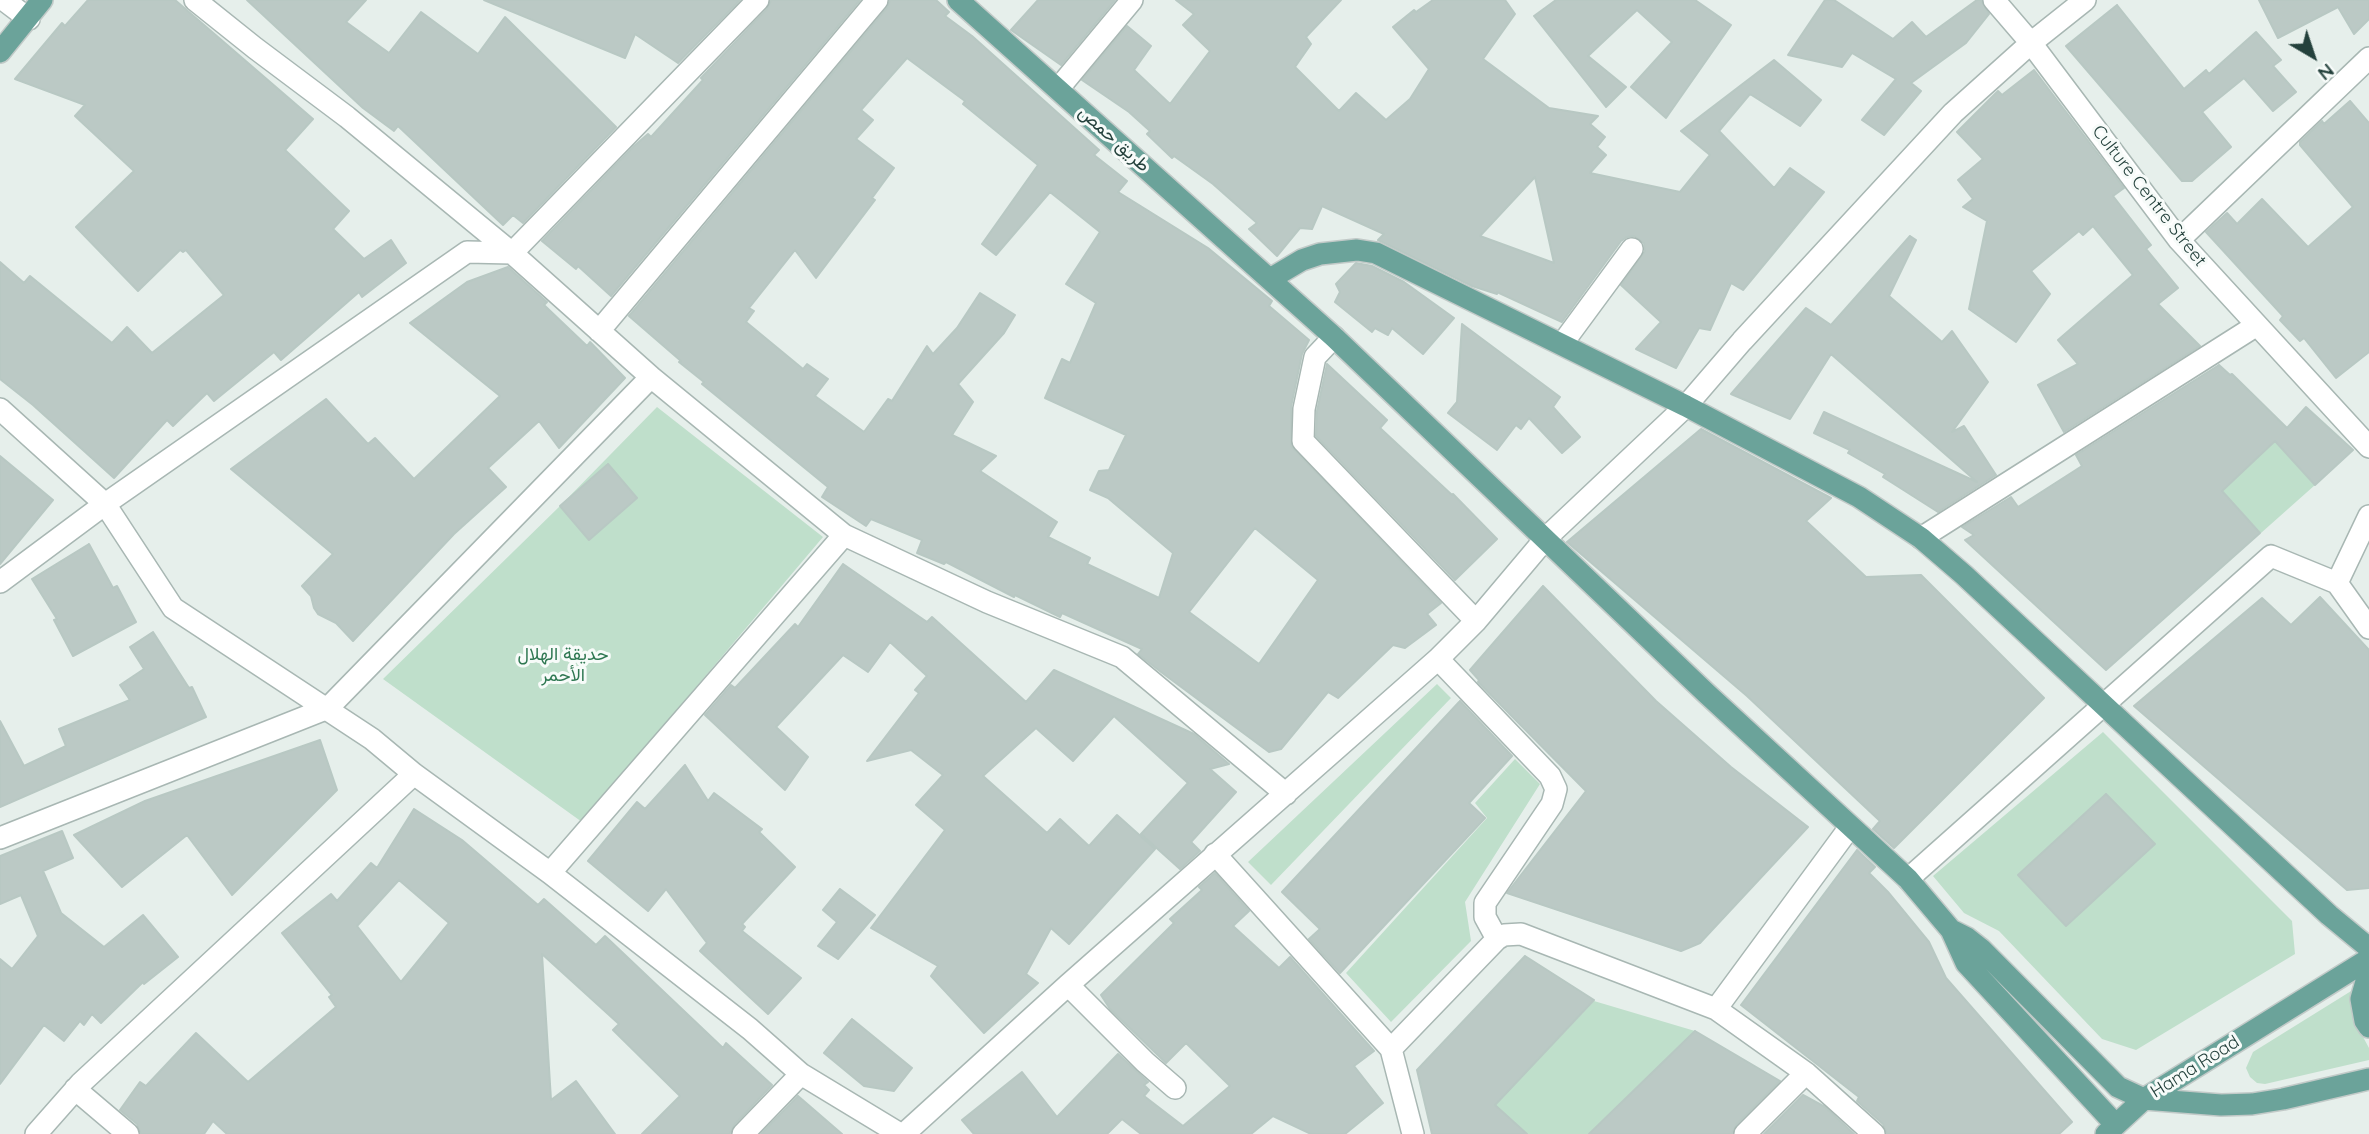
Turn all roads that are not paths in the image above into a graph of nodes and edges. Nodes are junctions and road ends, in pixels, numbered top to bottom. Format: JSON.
{"nodes":[{"id":1,"x":4,"y":0,"type":"edge"},
{"id":2,"x":42,"y":0,"type":"edge"},
{"id":3,"x":195,"y":0,"type":"edge"},
{"id":4,"x":758,"y":0,"type":"edge"},
{"id":5,"x":877,"y":0,"type":"edge"},
{"id":6,"x":958,"y":0,"type":"edge"},
{"id":7,"x":1132,"y":0,"type":"edge"},
{"id":8,"x":1994,"y":0,"type":"edge"},
{"id":9,"x":2075,"y":4,"type":"edge"},
{"id":10,"x":29,"y":19,"type":"junction"},
{"id":11,"x":2031,"y":43,"type":"junction"},
{"id":12,"x":0,"y":52,"type":"edge"},
{"id":13,"x":2369,"y":58,"type":"edge"},
{"id":14,"x":1058,"y":89,"type":"junction"},
{"id":15,"x":2179,"y":240,"type":"junction"},
{"id":16,"x":1632,"y":249,"type":"dead end"},
{"id":17,"x":512,"y":253,"type":"junction"},
{"id":18,"x":1270,"y":279,"type":"junction"},
{"id":19,"x":2257,"y":325,"type":"junction"},
{"id":20,"x":599,"y":331,"type":"junction"},
{"id":21,"x":1334,"y":337,"type":"junction"},
{"id":22,"x":1562,"y":344,"type":"junction"},
{"id":23,"x":651,"y":377,"type":"junction"},
{"id":24,"x":1686,"y":406,"type":"junction"},
{"id":25,"x":0,"y":410,"type":"edge"},
{"id":26,"x":2369,"y":447,"type":"edge"},
{"id":27,"x":105,"y":504,"type":"junction"},
{"id":28,"x":2369,"y":516,"type":"edge"},
{"id":29,"x":844,"y":535,"type":"junction"},
{"id":30,"x":1546,"y":538,"type":"junction"},
{"id":31,"x":1921,"y":538,"type":"junction"},
{"id":32,"x":0,"y":582,"type":"edge"},
{"id":33,"x":2337,"y":583,"type":"junction"},
{"id":34,"x":1476,"y":621,"type":"junction"},
{"id":35,"x":2369,"y":628,"type":"edge"},
{"id":36,"x":1438,"y":659,"type":"junction"},
{"id":37,"x":2104,"y":706,"type":"junction"},
{"id":38,"x":328,"y":708,"type":"junction"},
{"id":39,"x":414,"y":774,"type":"junction"},
{"id":40,"x":1286,"y":794,"type":"junction"},
{"id":41,"x":1850,"y":827,"type":"junction"},
{"id":42,"x":0,"y":838,"type":"edge"},
{"id":43,"x":1215,"y":854,"type":"junction"},
{"id":44,"x":550,"y":873,"type":"junction"},
{"id":45,"x":1908,"y":879,"type":"junction"},
{"id":46,"x":1951,"y":930,"type":"junction"},
{"id":47,"x":1497,"y":939,"type":"junction"},
{"id":48,"x":2369,"y":947,"type":"edge"},
{"id":49,"x":2369,"y":959,"type":"edge"},
{"id":50,"x":2369,"y":971,"type":"edge"},
{"id":51,"x":1068,"y":985,"type":"junction"},
{"id":52,"x":1716,"y":1009,"type":"junction"},
{"id":53,"x":2369,"y":1027,"type":"edge"},
{"id":54,"x":1391,"y":1049,"type":"junction"},
{"id":55,"x":1806,"y":1073,"type":"junction"},
{"id":56,"x":801,"y":1074,"type":"junction"},
{"id":57,"x":2369,"y":1079,"type":"edge"},
{"id":58,"x":1175,"y":1088,"type":"dead end"},
{"id":59,"x":75,"y":1089,"type":"junction"},
{"id":60,"x":2144,"y":1099,"type":"junction"},
{"id":61,"x":2110,"y":1129,"type":"edge"},
{"id":62,"x":36,"y":1134,"type":"edge"},
{"id":63,"x":128,"y":1134,"type":"edge"},
{"id":64,"x":743,"y":1134,"type":"edge"},
{"id":65,"x":902,"y":1134,"type":"edge"},
{"id":66,"x":1413,"y":1134,"type":"edge"},
{"id":67,"x":1745,"y":1134,"type":"edge"},
{"id":68,"x":1874,"y":1134,"type":"edge"}],
"edges":[{"from":1,"to":10,"type":"street"},
{"from":2,"to":10,"type":"main road"},
{"from":3,"to":17,"type":"street"},
{"from":4,"to":17,"type":"street"},
{"from":5,"to":20,"type":"street"},
{"from":6,"to":14,"type":"main road","name":"طريق حمص"},
{"from":7,"to":14,"type":"street"},
{"from":8,"to":11,"type":"street","name":"Culture Centre Street"},
{"from":9,"to":11,"type":"street"},
{"from":10,"to":12,"type":"main road"},
{"from":11,"to":15,"type":"street","name":"Culture Centre Street"},
{"from":11,"to":24,"type":"street"},
{"from":13,"to":15,"type":"street"},
{"from":14,"to":18,"type":"main road","name":"طريق حمص"},
{"from":15,"to":19,"type":"street","name":"Culture Centre Street"},
{"from":16,"to":22,"type":"street"},
{"from":17,"to":20,"type":"street"},
{"from":17,"to":27,"type":"street"},
{"from":18,"to":21,"type":"main road","name":"طريق حمص"},
{"from":18,"to":22,"type":"main road"},
{"from":19,"to":26,"type":"street","name":"Culture Centre Street"},
{"from":19,"to":31,"type":"street"},
{"from":20,"to":23,"type":"street"},
{"from":21,"to":30,"type":"main road","name":"طريق حمص"},
{"from":21,"to":34,"type":"street"},
{"from":22,"to":24,"type":"main road"},
{"from":23,"to":29,"type":"street"},
{"from":23,"to":38,"type":"street"},
{"from":24,"to":30,"type":"street"},
{"from":24,"to":31,"type":"main road"},
{"from":25,"to":27,"type":"street"},
{"from":27,"to":32,"type":"street"},
{"from":27,"to":38,"type":"street"},
{"from":28,"to":33,"type":"street"},
{"from":29,"to":40,"type":"street"},
{"from":29,"to":44,"type":"street"},
{"from":30,"to":34,"type":"street"},
{"from":30,"to":41,"type":"main road","name":"طريق حمص"},
{"from":31,"to":37,"type":"main road"},
{"from":33,"to":35,"type":"street"},
{"from":33,"to":37,"type":"street"},
{"from":34,"to":36,"type":"street"},
{"from":36,"to":40,"type":"street"},
{"from":36,"to":47,"type":"street"},
{"from":37,"to":45,"type":"street"},
{"from":37,"to":48,"type":"main road"},
{"from":38,"to":39,"type":"street"},
{"from":38,"to":42,"type":"street"},
{"from":39,"to":44,"type":"street"},
{"from":39,"to":59,"type":"street"},
{"from":40,"to":43,"type":"street"},
{"from":41,"to":45,"type":"main road","name":"طريق حمص"},
{"from":41,"to":52,"type":"street"},
{"from":43,"to":51,"type":"street"},
{"from":43,"to":54,"type":"street"},
{"from":44,"to":56,"type":"street"},
{"from":45,"to":46,"type":"main road","name":"طريق حمص"},
{"from":46,"to":60,"type":"main road"},
{"from":46,"to":61,"type":"main road"},
{"from":47,"to":52,"type":"street"},
{"from":47,"to":54,"type":"street"},
{"from":49,"to":60,"type":"main road","name":"Hama Road"},
{"from":50,"to":53,"type":"main road"},
{"from":51,"to":58,"type":"street"},
{"from":51,"to":65,"type":"street"},
{"from":52,"to":55,"type":"street"},
{"from":54,"to":66,"type":"street"},
{"from":55,"to":67,"type":"street"},
{"from":55,"to":68,"type":"street"},
{"from":56,"to":64,"type":"street"},
{"from":56,"to":65,"type":"street"},
{"from":57,"to":60,"type":"main road","name":"Hama Road"},
{"from":59,"to":62,"type":"street"},
{"from":59,"to":63,"type":"street"},
{"from":60,"to":61,"type":"main road"}]}
